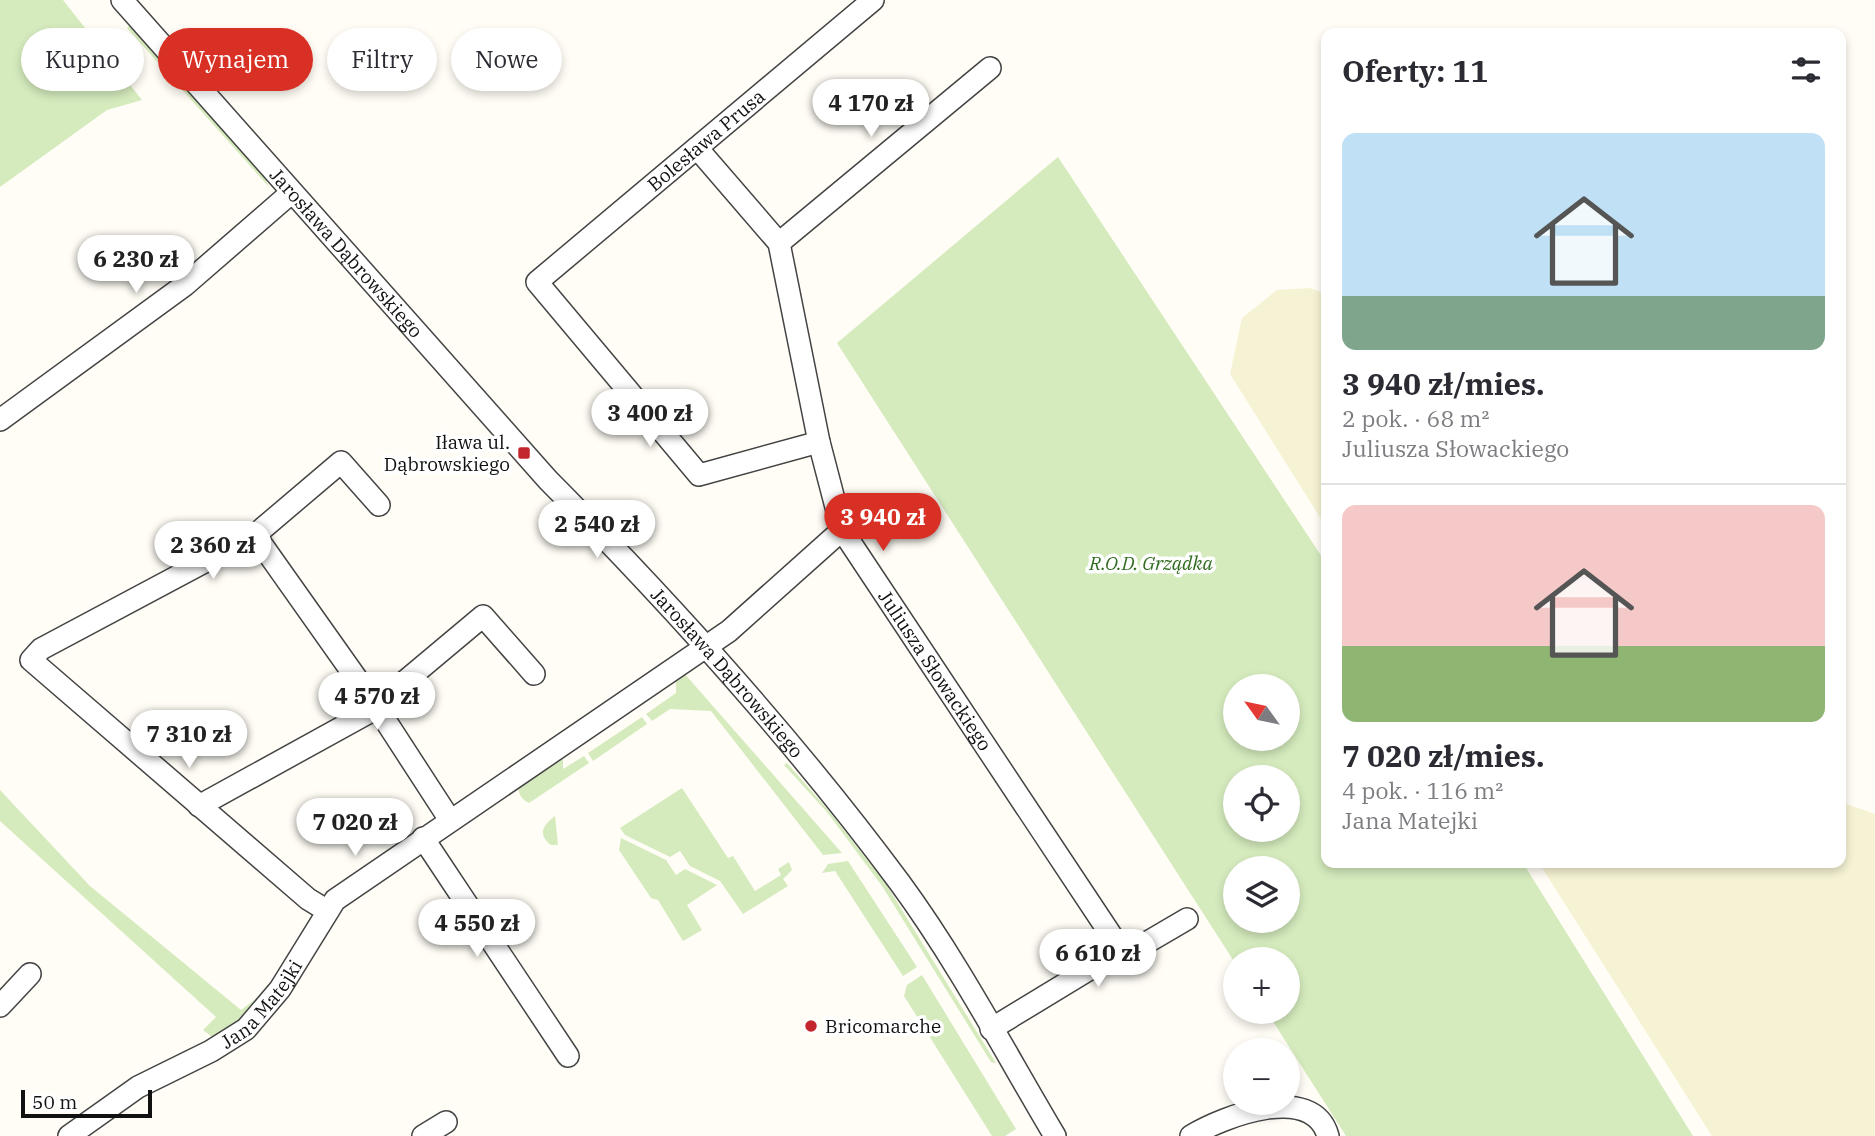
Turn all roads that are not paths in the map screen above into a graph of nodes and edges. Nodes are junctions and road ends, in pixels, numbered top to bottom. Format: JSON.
{"nodes":[{"id":1,"x":122,"y":0,"type":"edge"},
{"id":2,"x":873,"y":0,"type":"edge"},
{"id":3,"x":990,"y":68,"type":"dead end"},
{"id":4,"x":697,"y":149,"type":"junction"},
{"id":5,"x":291,"y":192,"type":"junction"},
{"id":6,"x":779,"y":243,"type":"junction"},
{"id":7,"x":0,"y":420,"type":"edge"},
{"id":8,"x":819,"y":442,"type":"junction"},
{"id":9,"x":379,"y":505,"type":"dead end"},
{"id":10,"x":842,"y":530,"type":"junction"},
{"id":11,"x":254,"y":535,"type":"junction"},
{"id":12,"x":704,"y":648,"type":"junction"},
{"id":13,"x":534,"y":674,"type":"dead end"},
{"id":14,"x":376,"y":706,"type":"junction"},
{"id":15,"x":199,"y":806,"type":"junction"},
{"id":16,"x":450,"y":820,"type":"junction"},
{"id":17,"x":423,"y":838,"type":"junction"},
{"id":18,"x":326,"y":910,"type":"junction"},
{"id":19,"x":1187,"y":919,"type":"dead end"},
{"id":20,"x":1121,"y":950,"type":"junction"},
{"id":21,"x":30,"y":974,"type":"dead end"},
{"id":22,"x":0,"y":1006,"type":"edge"},
{"id":23,"x":991,"y":1029,"type":"junction"},
{"id":24,"x":568,"y":1056,"type":"dead end"},
{"id":25,"x":446,"y":1122,"type":"dead end"},
{"id":26,"x":69,"y":1136,"type":"edge"},
{"id":27,"x":423,"y":1136,"type":"edge"},
{"id":28,"x":1055,"y":1136,"type":"edge"},
{"id":29,"x":1191,"y":1136,"type":"edge"},
{"id":30,"x":1328,"y":1136,"type":"edge"}],
"edges":[{"from":1,"to":5,"type":"street","name":"Jarosława Dąbrowskiego"},
{"from":2,"to":4,"type":"street","name":"Bolesława Prusa"},
{"from":3,"to":6,"type":"street"},
{"from":4,"to":6,"type":"street","name":"Juliusza Słowackiego"},
{"from":4,"to":8,"type":"street","name":"Bolesława Prusa"},
{"from":5,"to":7,"type":"street"},
{"from":5,"to":12,"type":"street","name":"Jarosława Dąbrowskiego"},
{"from":6,"to":8,"type":"street","name":"Juliusza Słowackiego"},
{"from":8,"to":10,"type":"street","name":"Juliusza Słowackiego"},
{"from":9,"to":11,"type":"street"},
{"from":10,"to":12,"type":"street","name":"Jana Matejki"},
{"from":10,"to":20,"type":"street","name":"Juliusza Słowackiego"},
{"from":11,"to":14,"type":"street"},
{"from":11,"to":15,"type":"street"},
{"from":12,"to":16,"type":"street","name":"Jana Matejki"},
{"from":12,"to":23,"type":"street","name":"Jarosława Dąbrowskiego"},
{"from":13,"to":14,"type":"street"},
{"from":14,"to":15,"type":"street"},
{"from":14,"to":16,"type":"street"},
{"from":15,"to":18,"type":"street"},
{"from":16,"to":17,"type":"street","name":"Jana Matejki"},
{"from":17,"to":18,"type":"street","name":"Jana Matejki"},
{"from":17,"to":24,"type":"street"},
{"from":18,"to":26,"type":"street","name":"Jana Matejki"},
{"from":19,"to":20,"type":"street"},
{"from":20,"to":23,"type":"street"},
{"from":21,"to":22,"type":"street"},
{"from":23,"to":28,"type":"street","name":"Jarosława Dąbrowskiego"},
{"from":25,"to":27,"type":"street"},
{"from":29,"to":30,"type":"street"}]}
